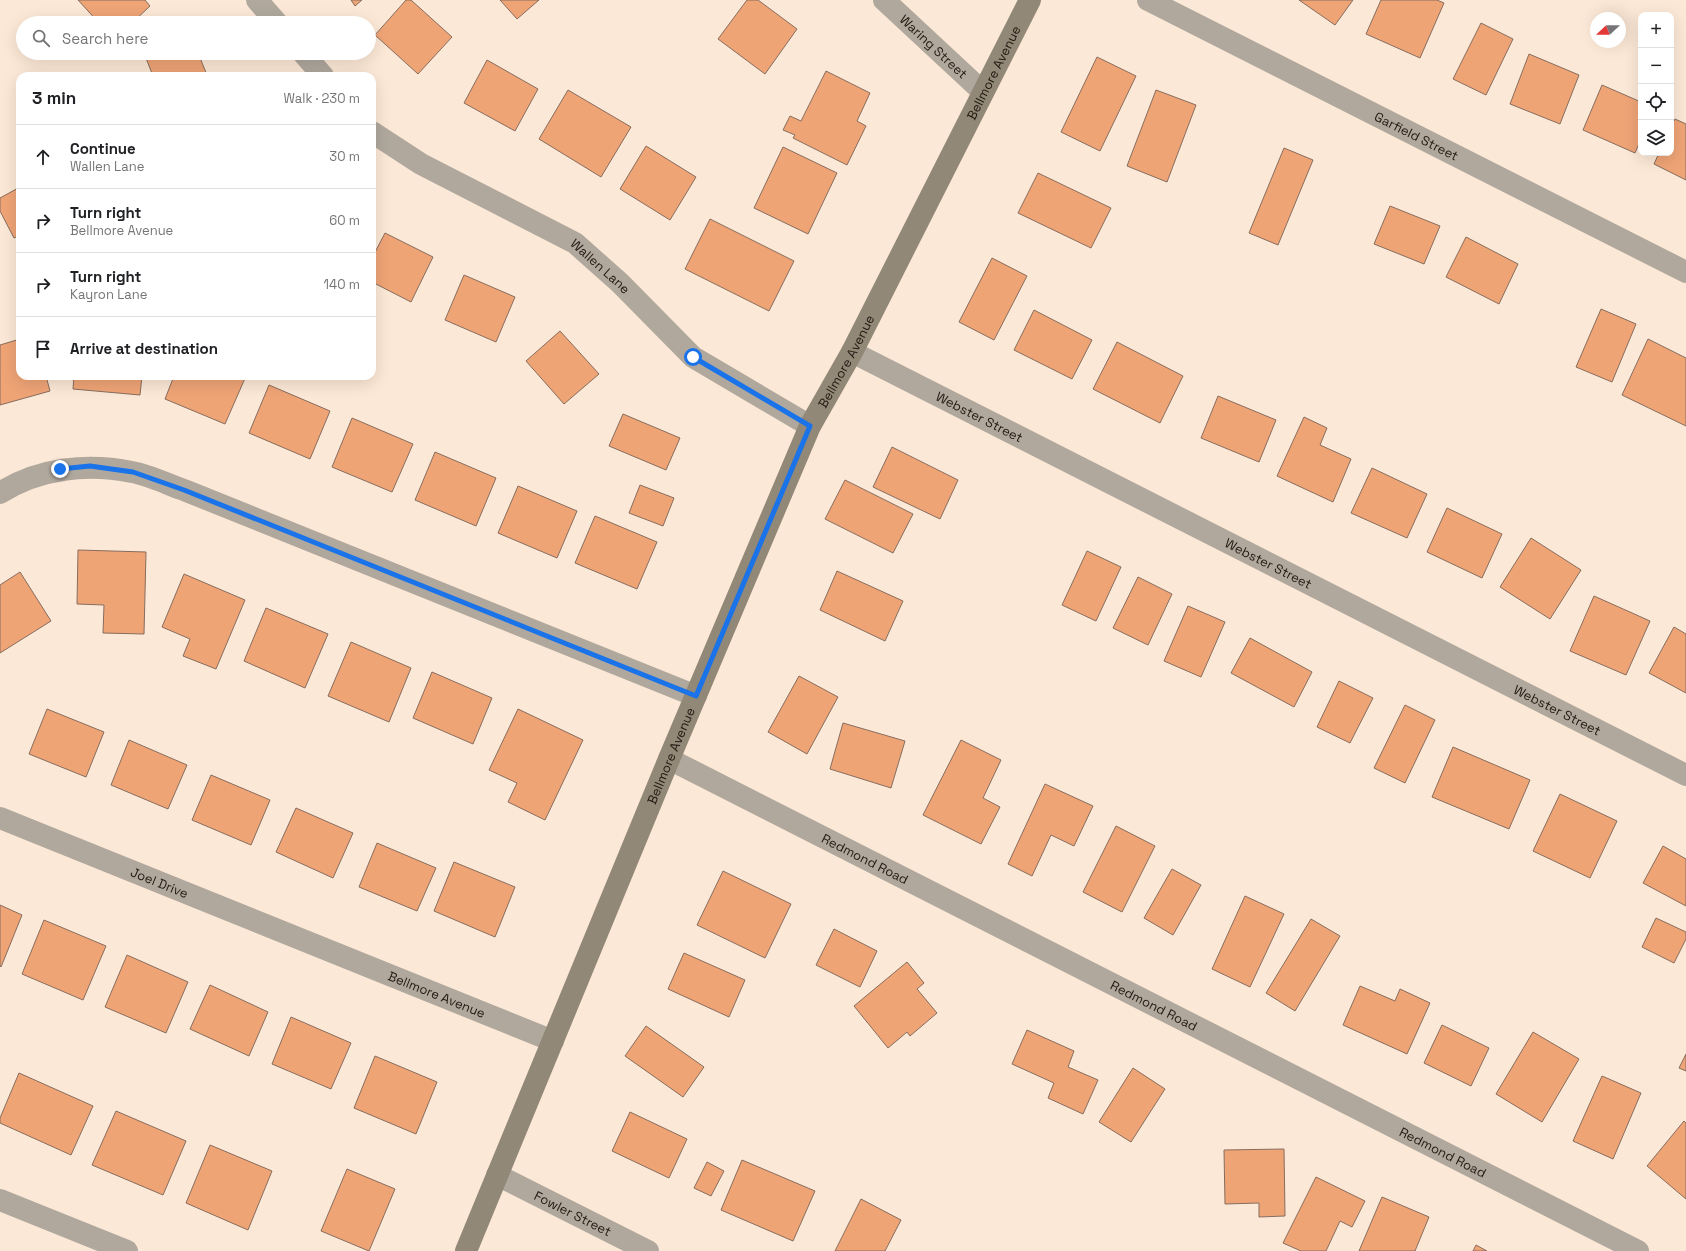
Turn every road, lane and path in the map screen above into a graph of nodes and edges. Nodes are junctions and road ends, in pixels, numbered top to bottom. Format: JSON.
{"nodes":[{"id":1,"x":257,"y":0,"type":"edge"},
{"id":2,"x":884,"y":0,"type":"edge"},
{"id":3,"x":1030,"y":0,"type":"edge"},
{"id":4,"x":1148,"y":0,"type":"edge"},
{"id":5,"x":271,"y":16,"type":"edge"},
{"id":6,"x":309,"y":60,"type":"edge"},
{"id":7,"x":320,"y":72,"type":"edge"},
{"id":8,"x":983,"y":92,"type":"junction"},
{"id":9,"x":376,"y":135,"type":"edge"},
{"id":10,"x":1686,"y":272,"type":"edge"},
{"id":11,"x":852,"y":352,"type":"junction"},
{"id":12,"x":810,"y":426,"type":"junction"},
{"id":13,"x":0,"y":493,"type":"edge"},
{"id":14,"x":696,"y":696,"type":"junction"},
{"id":15,"x":669,"y":759,"type":"junction"},
{"id":16,"x":1686,"y":775,"type":"edge"},
{"id":17,"x":0,"y":818,"type":"edge"},
{"id":18,"x":320,"y":947,"type":"joint"},
{"id":19,"x":553,"y":1041,"type":"junction"},
{"id":20,"x":497,"y":1175,"type":"junction"},
{"id":21,"x":0,"y":1200,"type":"edge"},
{"id":22,"x":127,"y":1251,"type":"edge"},
{"id":23,"x":466,"y":1251,"type":"edge"},
{"id":24,"x":648,"y":1251,"type":"edge"},
{"id":25,"x":1638,"y":1251,"type":"edge"}],
"edges":[{"from":1,"to":5,"type":"street"},
{"from":2,"to":8,"type":"street","name":"Waring Street"},
{"from":3,"to":8,"type":"main road","name":"Bellmore Avenue"},
{"from":4,"to":10,"type":"street","name":"Garfield Street"},
{"from":6,"to":7,"type":"street"},
{"from":8,"to":11,"type":"main road","name":"Bellmore Avenue"},
{"from":9,"to":12,"type":"street","name":"Wallen Lane"},
{"from":11,"to":12,"type":"main road","name":"Bellmore Avenue"},
{"from":11,"to":16,"type":"street","name":"Webster Street"},
{"from":12,"to":14,"type":"main road","name":"Bellmore Avenue"},
{"from":13,"to":14,"type":"street"},
{"from":14,"to":15,"type":"main road","name":"Bellmore Avenue"},
{"from":15,"to":19,"type":"main road","name":"Bellmore Avenue"},
{"from":15,"to":25,"type":"street","name":"Redmond Road"},
{"from":17,"to":18,"type":"street","name":"Joel Drive"},
{"from":18,"to":19,"type":"street","name":"Bellmore Avenue"},
{"from":19,"to":20,"type":"main road","name":"Bellmore Avenue"},
{"from":20,"to":23,"type":"main road","name":"Bellmore Avenue"},
{"from":20,"to":24,"type":"street","name":"Fowler Street"},
{"from":21,"to":22,"type":"street"}]}
